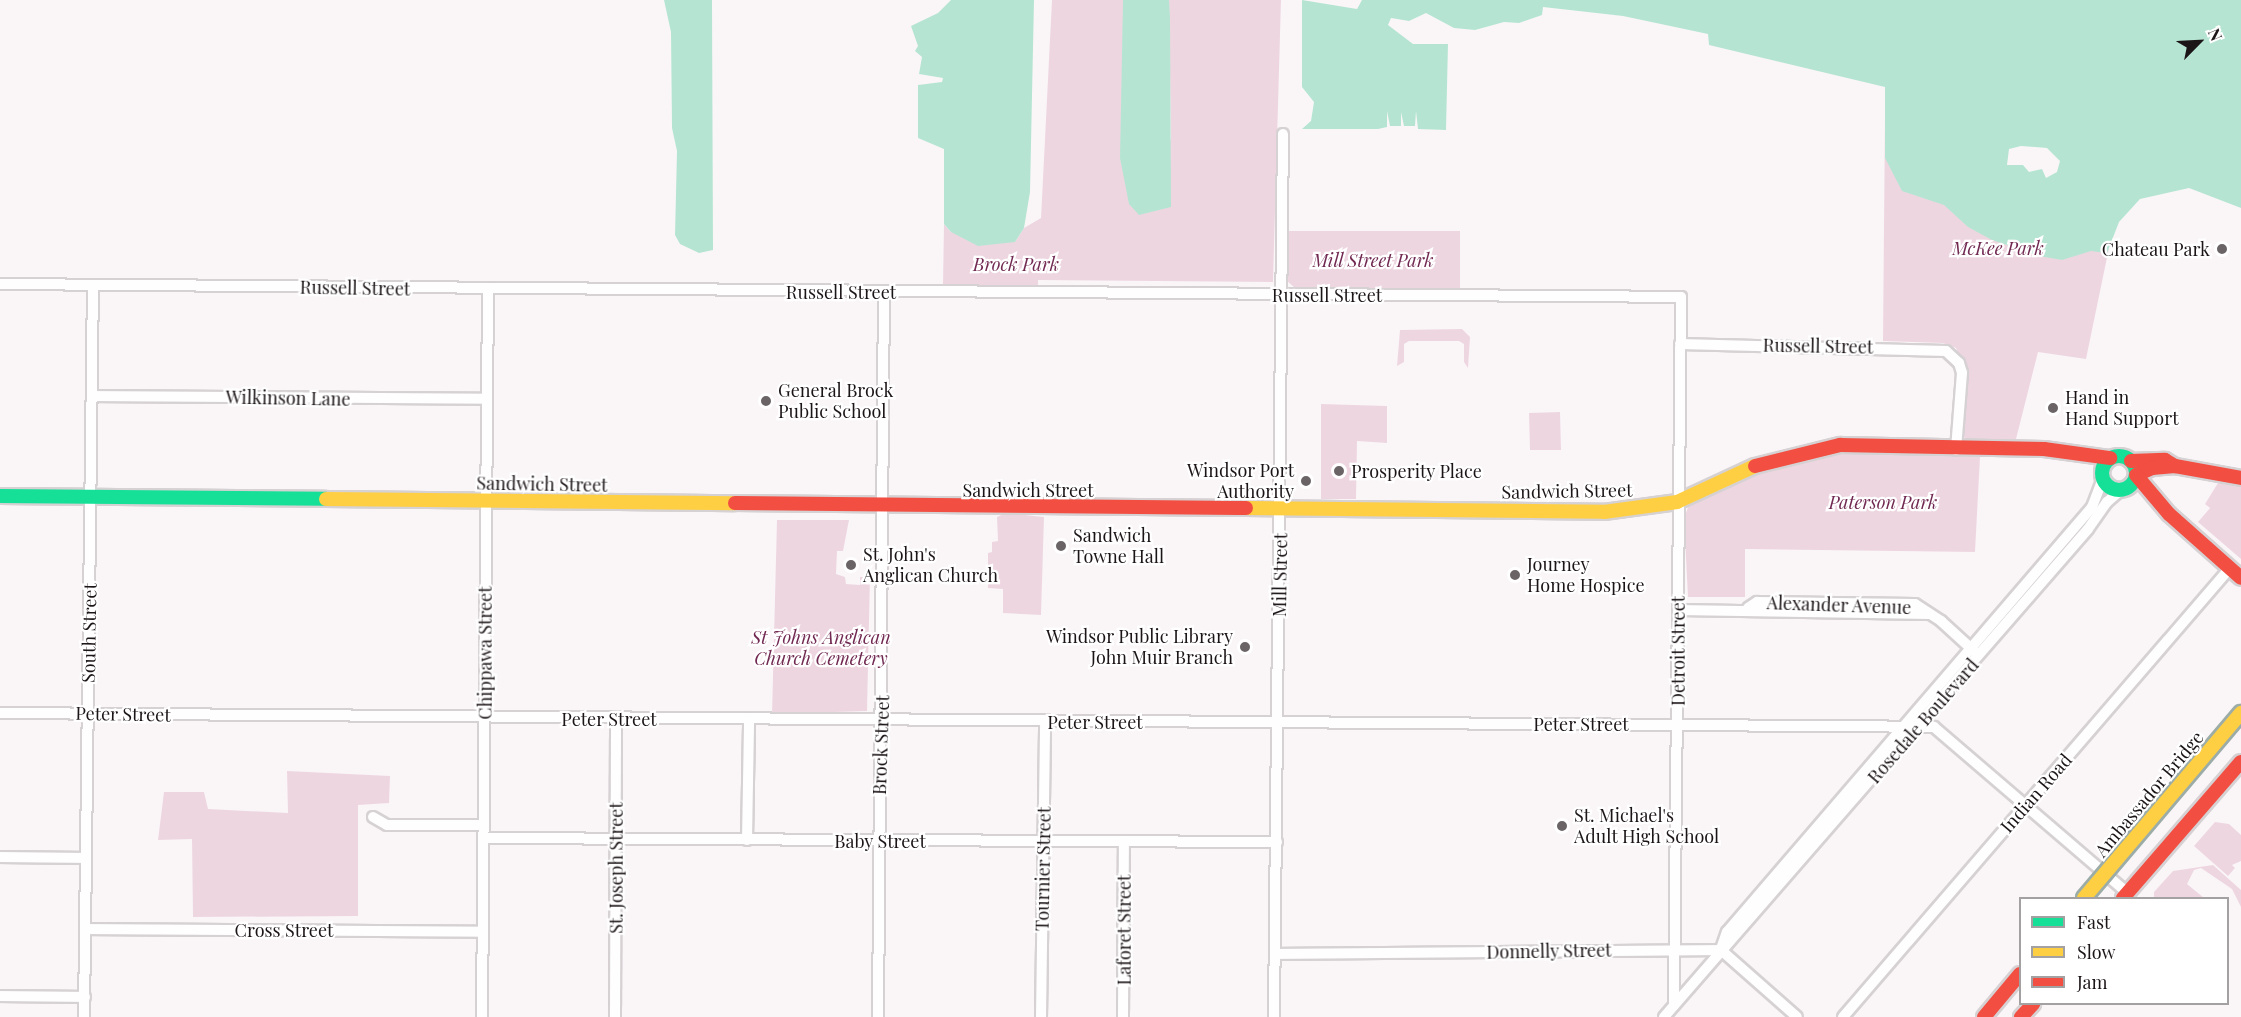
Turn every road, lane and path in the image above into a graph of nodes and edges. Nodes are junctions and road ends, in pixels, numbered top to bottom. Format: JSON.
{"nodes":[{"id":1,"x":1283,"y":134,"type":"dead end"},
{"id":2,"x":0,"y":284,"type":"edge"},
{"id":3,"x":93,"y":285,"type":"junction"},
{"id":4,"x":488,"y":289,"type":"junction"},
{"id":5,"x":884,"y":292,"type":"junction"},
{"id":6,"x":1281,"y":294,"type":"junction"},
{"id":7,"x":1681,"y":297,"type":"joint"},
{"id":8,"x":1680,"y":344,"type":"junction"},
{"id":9,"x":92,"y":396,"type":"junction"},
{"id":10,"x":485,"y":399,"type":"junction"},
{"id":11,"x":2044,"y":449,"type":"junction"},
{"id":12,"x":1956,"y":450,"type":"junction"},
{"id":13,"x":2110,"y":458,"type":"junction"},
{"id":14,"x":2131,"y":461,"type":"junction"},
{"id":15,"x":2175,"y":466,"type":"junction"},
{"id":16,"x":2241,"y":478,"type":"edge"},
{"id":17,"x":2103,"y":479,"type":"junction"},
{"id":18,"x":2129,"y":484,"type":"junction"},
{"id":19,"x":0,"y":496,"type":"edge"},
{"id":20,"x":90,"y":497,"type":"junction"},
{"id":21,"x":486,"y":501,"type":"junction"},
{"id":22,"x":1677,"y":502,"type":"junction"},
{"id":23,"x":882,"y":505,"type":"junction"},
{"id":24,"x":1281,"y":510,"type":"junction"},
{"id":25,"x":2230,"y":568,"type":"junction"},
{"id":26,"x":2241,"y":578,"type":"edge"},
{"id":27,"x":1678,"y":610,"type":"junction"},
{"id":28,"x":1975,"y":652,"type":"junction"},
{"id":29,"x":0,"y":713,"type":"edge"},
{"id":30,"x":2241,"y":713,"type":"edge"},
{"id":31,"x":88,"y":714,"type":"junction"},
{"id":32,"x":484,"y":718,"type":"junction"},
{"id":33,"x":616,"y":719,"type":"junction"},
{"id":34,"x":749,"y":720,"type":"junction"},
{"id":35,"x":880,"y":721,"type":"junction"},
{"id":36,"x":1045,"y":722,"type":"junction"},
{"id":37,"x":1278,"y":723,"type":"junction"},
{"id":38,"x":1678,"y":725,"type":"junction"},
{"id":39,"x":1904,"y":727,"type":"junction"},
{"id":40,"x":1917,"y":728,"type":"junction"},
{"id":41,"x":2241,"y":762,"type":"edge"},
{"id":42,"x":2027,"y":804,"type":"junction"},
{"id":43,"x":373,"y":817,"type":"dead end"},
{"id":44,"x":484,"y":825,"type":"junction"},
{"id":45,"x":484,"y":838,"type":"junction"},
{"id":46,"x":616,"y":839,"type":"junction"},
{"id":47,"x":747,"y":840,"type":"junction"},
{"id":48,"x":879,"y":841,"type":"junction"},
{"id":49,"x":1124,"y":842,"type":"junction"},
{"id":50,"x":1276,"y":842,"type":"junction"},
{"id":51,"x":1043,"y":843,"type":"junction"},
{"id":52,"x":0,"y":857,"type":"edge"},
{"id":53,"x":86,"y":858,"type":"junction"},
{"id":54,"x":2126,"y":896,"type":"edge"},
{"id":55,"x":2085,"y":897,"type":"edge"},
{"id":56,"x":86,"y":929,"type":"junction"},
{"id":57,"x":483,"y":932,"type":"junction"},
{"id":58,"x":1675,"y":949,"type":"junction"},
{"id":59,"x":1721,"y":950,"type":"junction"},
{"id":60,"x":1275,"y":954,"type":"junction"},
{"id":61,"x":2019,"y":975,"type":"edge"},
{"id":62,"x":0,"y":996,"type":"edge"},
{"id":63,"x":85,"y":998,"type":"junction"},
{"id":64,"x":1674,"y":1005,"type":"junction"},
{"id":65,"x":2032,"y":1005,"type":"edge"},
{"id":66,"x":84,"y":1017,"type":"edge"},
{"id":67,"x":482,"y":1017,"type":"edge"},
{"id":68,"x":615,"y":1017,"type":"edge"},
{"id":69,"x":878,"y":1017,"type":"edge"},
{"id":70,"x":1041,"y":1017,"type":"edge"},
{"id":71,"x":1123,"y":1017,"type":"edge"},
{"id":72,"x":1274,"y":1017,"type":"edge"},
{"id":73,"x":1664,"y":1017,"type":"edge"},
{"id":74,"x":1797,"y":1017,"type":"edge"},
{"id":75,"x":1843,"y":1017,"type":"edge"},
{"id":76,"x":1984,"y":1017,"type":"edge"},
{"id":77,"x":2021,"y":1017,"type":"edge"}],
"edges":[{"from":1,"to":6,"type":"street","name":"Mill Street"},
{"from":2,"to":3,"type":"street","name":"Russell Street"},
{"from":3,"to":4,"type":"street","name":"Russell Street"},
{"from":3,"to":9,"type":"street","name":"South Street"},
{"from":4,"to":5,"type":"street","name":"Russell Street"},
{"from":4,"to":10,"type":"street","name":"Chippawa Street"},
{"from":5,"to":6,"type":"street","name":"Russell Street"},
{"from":5,"to":23,"type":"street","name":"Brock Street"},
{"from":6,"to":7,"type":"street","name":"Russell Street"},
{"from":6,"to":24,"type":"street","name":"Mill Street"},
{"from":7,"to":8,"type":"street","name":"Detroit Street"},
{"from":8,"to":12,"type":"street","name":"Russell Street"},
{"from":8,"to":22,"type":"street","name":"Detroit Street"},
{"from":9,"to":10,"type":"street","name":"Wilkinson Lane"},
{"from":9,"to":20,"type":"street","name":"South Street"},
{"from":10,"to":21,"type":"street","name":"Chippawa Street"},
{"from":11,"to":12,"type":"main road","name":"Sandwich Street"},
{"from":11,"to":13,"type":"main road"},
{"from":11,"to":17,"type":"main road"},
{"from":12,"to":22,"type":"main road","name":"Sandwich Street"},
{"from":13,"to":14,"type":"main road"},
{"from":13,"to":17,"type":"main road"},
{"from":14,"to":15,"type":"main road"},
{"from":14,"to":18,"type":"main road"},
{"from":15,"to":16,"type":"main road"},
{"from":15,"to":18,"type":"main road"},
{"from":17,"to":18,"type":"main road"},
{"from":17,"to":28,"type":"street","name":"Rosedale Boulevard"},
{"from":18,"to":25,"type":"main road"},
{"from":18,"to":28,"type":"street","name":"Rosedale Boulevard"},
{"from":19,"to":20,"type":"main road","name":"Sandwich Street"},
{"from":20,"to":21,"type":"main road","name":"Sandwich Street"},
{"from":20,"to":31,"type":"street","name":"South Street"},
{"from":21,"to":23,"type":"main road","name":"Sandwich Street"},
{"from":21,"to":32,"type":"street","name":"Chippawa Street"},
{"from":22,"to":24,"type":"main road","name":"Sandwich Street"},
{"from":22,"to":27,"type":"street","name":"Detroit Street"},
{"from":23,"to":24,"type":"main road","name":"Sandwich Street"},
{"from":23,"to":35,"type":"street","name":"Brock Street"},
{"from":24,"to":37,"type":"street","name":"Mill Street"},
{"from":25,"to":26,"type":"main road"},
{"from":25,"to":42,"type":"street","name":"Indian Road"},
{"from":27,"to":28,"type":"street","name":"Alexander Avenue"},
{"from":27,"to":38,"type":"street","name":"Detroit Street"},
{"from":28,"to":39,"type":"street","name":"Rosedale Boulevard"},
{"from":28,"to":40,"type":"street","name":"Rosedale Boulevard"},
{"from":29,"to":31,"type":"street","name":"Peter Street"},
{"from":30,"to":55,"type":"main road","name":"Ambassador Bridge","bridge":true},
{"from":31,"to":32,"type":"street","name":"Peter Street"},
{"from":31,"to":53,"type":"street","name":"South Street"},
{"from":32,"to":33,"type":"street","name":"Peter Street"},
{"from":32,"to":44,"type":"street","name":"Chippawa Street"},
{"from":33,"to":34,"type":"street","name":"Peter Street"},
{"from":33,"to":46,"type":"street","name":"St. Joseph Street"},
{"from":34,"to":35,"type":"street","name":"Peter Street"},
{"from":34,"to":47,"type":"street"},
{"from":35,"to":36,"type":"street","name":"Peter Street"},
{"from":35,"to":48,"type":"street","name":"Brock Street"},
{"from":36,"to":37,"type":"street","name":"Peter Street"},
{"from":36,"to":51,"type":"street","name":"Tournier Street"},
{"from":37,"to":38,"type":"street","name":"Peter Street"},
{"from":37,"to":50,"type":"street","name":"Mill Street"},
{"from":38,"to":39,"type":"street","name":"Peter Street"},
{"from":38,"to":58,"type":"street","name":"Detroit Street"},
{"from":39,"to":40,"type":"street","name":"Peter Street"},
{"from":39,"to":59,"type":"street","name":"Rosedale Boulevard"},
{"from":40,"to":42,"type":"street","name":"Peter Street"},
{"from":40,"to":59,"type":"street","name":"Rosedale Boulevard"},
{"from":41,"to":54,"type":"main road"},
{"from":42,"to":54,"type":"street","name":"Peter Street"},
{"from":42,"to":75,"type":"street","name":"Indian Road"},
{"from":43,"to":44,"type":"street"},
{"from":44,"to":45,"type":"street","name":"Chippawa Street"},
{"from":45,"to":46,"type":"street","name":"Baby Street"},
{"from":45,"to":57,"type":"street","name":"Chippawa Street"},
{"from":46,"to":47,"type":"street","name":"Baby Street"},
{"from":46,"to":68,"type":"street","name":"St. Joseph Street"},
{"from":47,"to":48,"type":"street","name":"Baby Street"},
{"from":48,"to":51,"type":"street","name":"Baby Street"},
{"from":48,"to":69,"type":"street","name":"Brock Street"},
{"from":49,"to":50,"type":"street","name":"Baby Street"},
{"from":49,"to":51,"type":"street","name":"Baby Street"},
{"from":49,"to":71,"type":"street","name":"Laforet Street"},
{"from":50,"to":60,"type":"street","name":"Mill Street"},
{"from":51,"to":70,"type":"street","name":"Tournier Street"},
{"from":52,"to":53,"type":"street"},
{"from":53,"to":56,"type":"street","name":"South Street"},
{"from":56,"to":57,"type":"street","name":"Cross Street"},
{"from":56,"to":63,"type":"street","name":"South Street"},
{"from":57,"to":67,"type":"street","name":"Chippawa Street"},
{"from":58,"to":59,"type":"street","name":"Donnelly Street"},
{"from":58,"to":60,"type":"street","name":"Donnelly Street"},
{"from":58,"to":64,"type":"street","name":"Detroit Street"},
{"from":59,"to":64,"type":"street","name":"Rosedale Boulevard"},
{"from":59,"to":74,"type":"street"},
{"from":60,"to":72,"type":"street","name":"Mill Street"},
{"from":61,"to":76,"type":"main road"},
{"from":62,"to":63,"type":"street"},
{"from":63,"to":66,"type":"street","name":"South Street"},
{"from":64,"to":73,"type":"street","name":"Rosedale Boulevard"},
{"from":65,"to":77,"type":"main road"}]}
